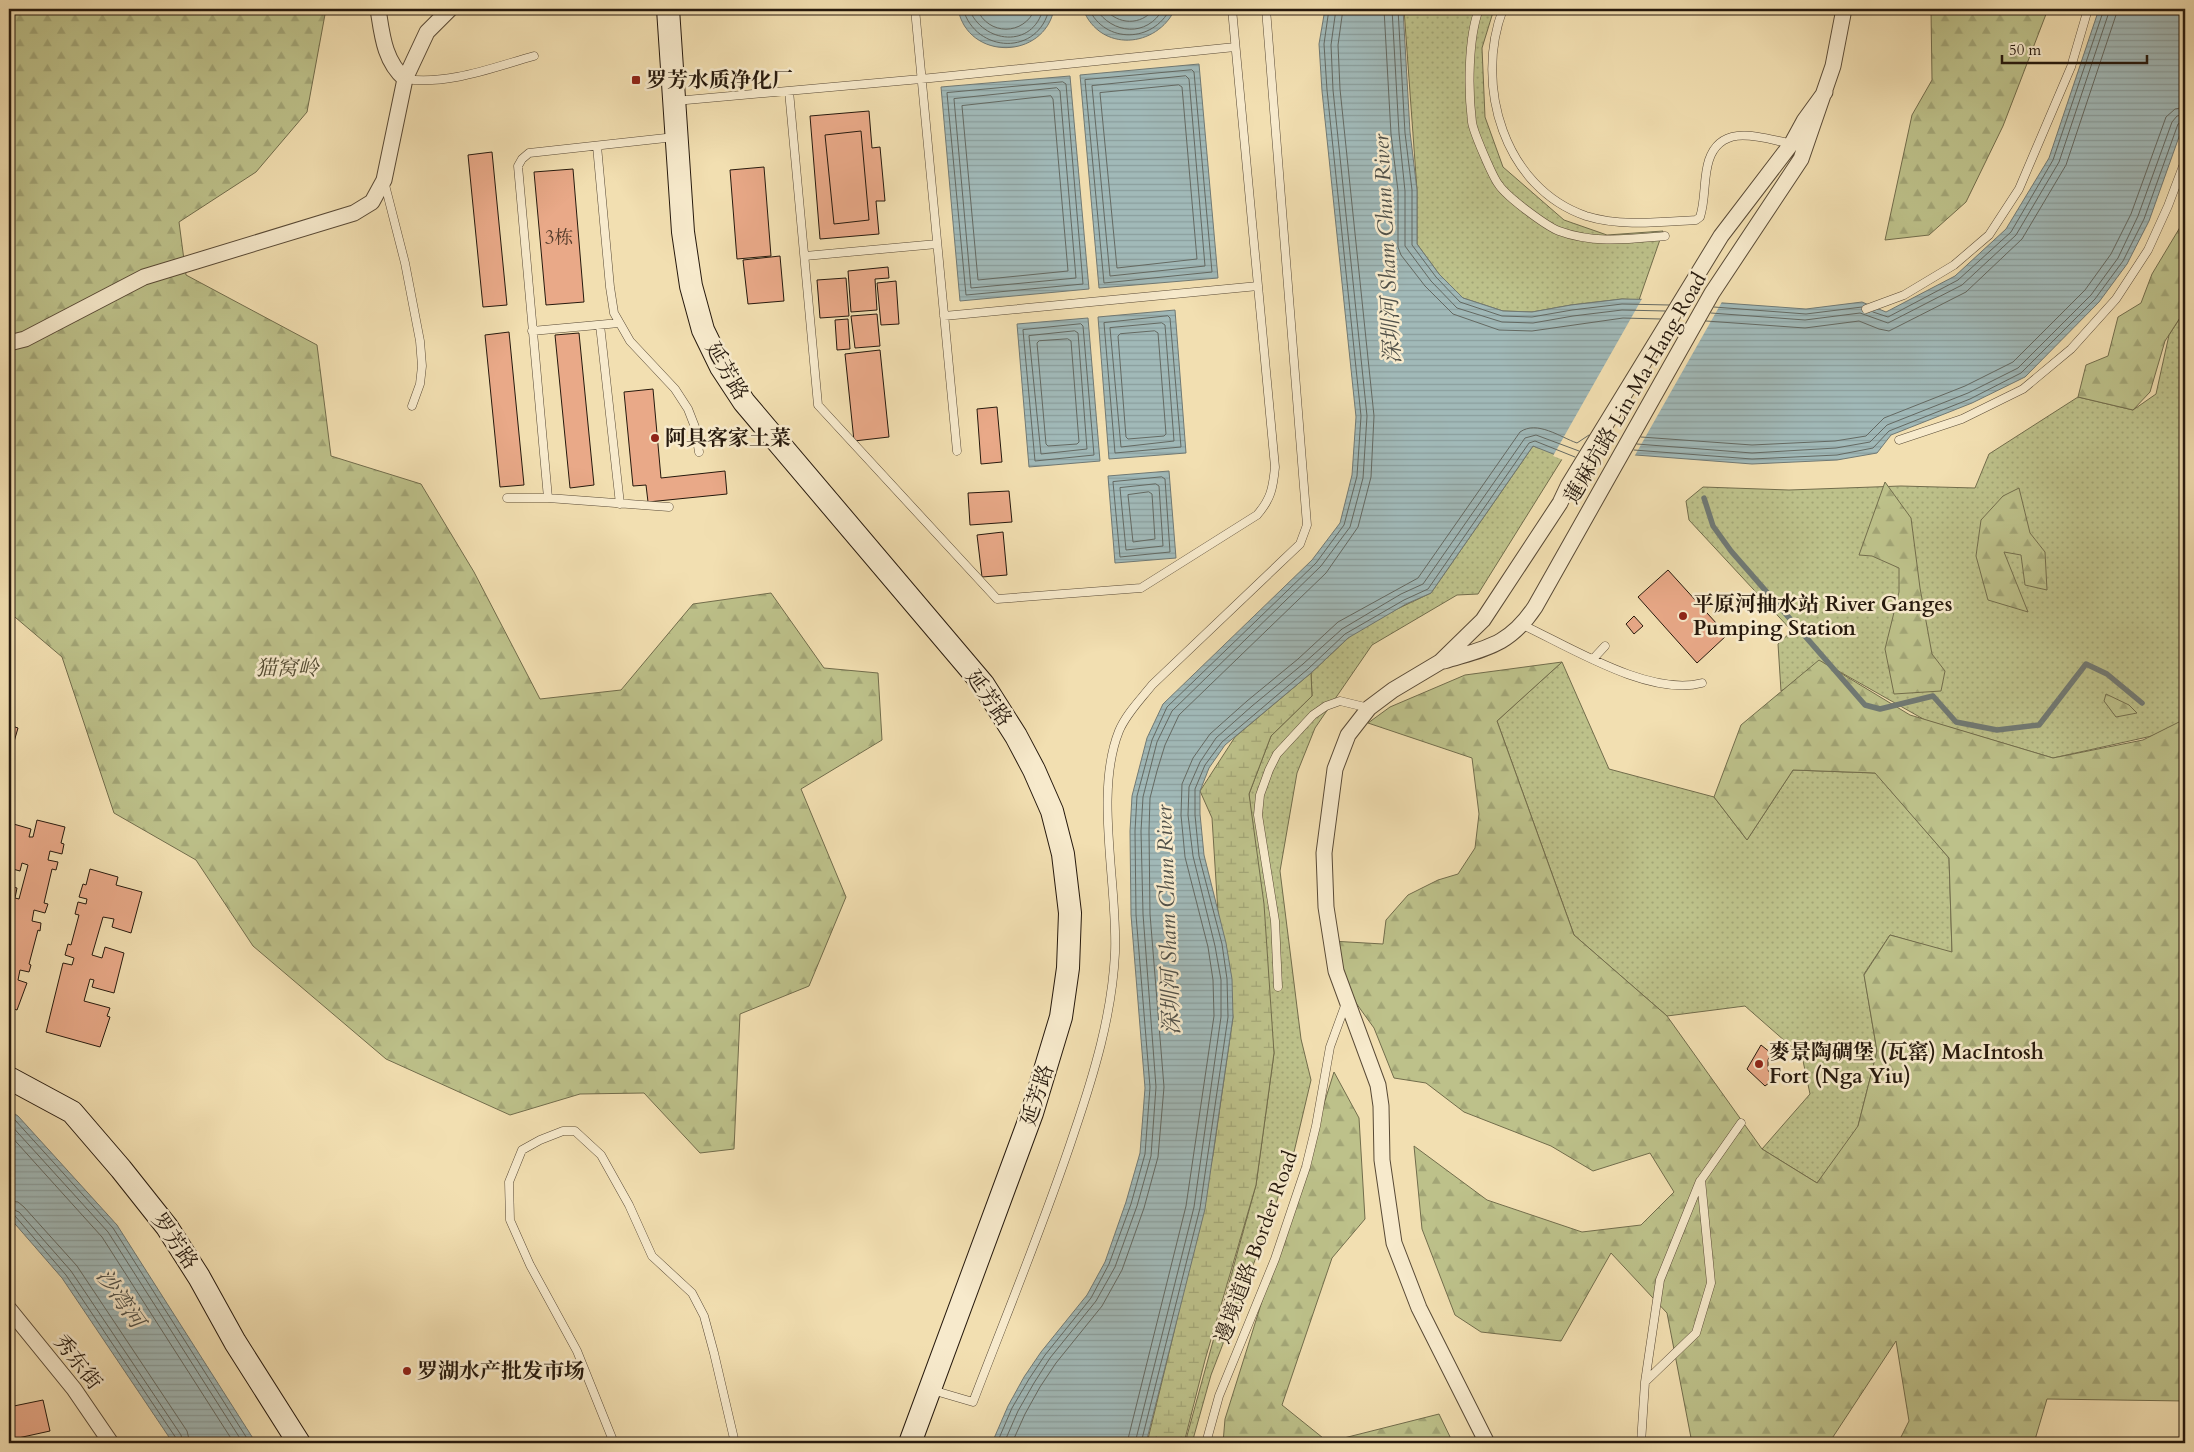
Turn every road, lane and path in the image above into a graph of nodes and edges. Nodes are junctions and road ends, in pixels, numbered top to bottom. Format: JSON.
{"nodes":[{"id":1,"x":378,"y":9,"type":"edge"},
{"id":2,"x":450,"y":9,"type":"edge"},
{"id":3,"x":668,"y":9,"type":"edge"},
{"id":4,"x":915,"y":9,"type":"edge"},
{"id":5,"x":1232,"y":9,"type":"edge"},
{"id":6,"x":1266,"y":9,"type":"edge"},
{"id":7,"x":1479,"y":9,"type":"edge"},
{"id":8,"x":1502,"y":9,"type":"edge"},
{"id":9,"x":1844,"y":9,"type":"edge"},
{"id":10,"x":2088,"y":9,"type":"edge"},
{"id":11,"x":1235,"y":47,"type":"junction"},
{"id":12,"x":534,"y":56,"type":"dead end"},
{"id":13,"x":404,"y":79,"type":"junction"},
{"id":14,"x":921,"y":79,"type":"junction"},
{"id":15,"x":789,"y":91,"type":"junction"},
{"id":16,"x":673,"y":102,"type":"junction"},
{"id":17,"x":675,"y":136,"type":"junction"},
{"id":18,"x":1799,"y":145,"type":"junction"},
{"id":19,"x":597,"y":146,"type":"junction"},
{"id":20,"x":2185,"y":161,"type":"edge"},
{"id":21,"x":384,"y":180,"type":"junction"},
{"id":22,"x":1665,"y":236,"type":"dead end"},
{"id":23,"x":937,"y":244,"type":"junction"},
{"id":24,"x":805,"y":256,"type":"junction"},
{"id":25,"x":1258,"y":286,"type":"junction"},
{"id":26,"x":1866,"y":309,"type":"dead end"},
{"id":27,"x":944,"y":316,"type":"junction"},
{"id":28,"x":619,"y":323,"type":"junction"},
{"id":29,"x":600,"y":325,"type":"junction"},
{"id":30,"x":532,"y":331,"type":"junction"},
{"id":31,"x":9,"y":343,"type":"edge"},
{"id":32,"x":412,"y":406,"type":"dead end"},
{"id":33,"x":1900,"y":440,"type":"dead end"},
{"id":34,"x":957,"y":451,"type":"dead end"},
{"id":35,"x":699,"y":452,"type":"dead end"},
{"id":36,"x":507,"y":498,"type":"dead end"},
{"id":37,"x":548,"y":498,"type":"junction"},
{"id":38,"x":620,"y":504,"type":"junction"},
{"id":39,"x":669,"y":507,"type":"dead end"},
{"id":40,"x":1523,"y":625,"type":"junction"},
{"id":41,"x":1606,"y":646,"type":"dead end"},
{"id":42,"x":1593,"y":658,"type":"junction"},
{"id":43,"x":1440,"y":662,"type":"junction"},
{"id":44,"x":1702,"y":683,"type":"dead end"},
{"id":45,"x":1369,"y":708,"type":"junction"},
{"id":46,"x":1278,"y":987,"type":"dead end"},
{"id":47,"x":1346,"y":1002,"type":"junction"},
{"id":48,"x":9,"y":1078,"type":"edge"},
{"id":49,"x":1741,"y":1123,"type":"dead end"},
{"id":50,"x":1701,"y":1180,"type":"junction"},
{"id":51,"x":9,"y":1309,"type":"edge"},
{"id":52,"x":1645,"y":1382,"type":"junction"},
{"id":53,"x":930,"y":1389,"type":"junction"},
{"id":54,"x":111,"y":1443,"type":"edge"},
{"id":55,"x":299,"y":1443,"type":"edge"},
{"id":56,"x":614,"y":1443,"type":"edge"},
{"id":57,"x":735,"y":1443,"type":"edge"},
{"id":58,"x":910,"y":1443,"type":"edge"},
{"id":59,"x":1206,"y":1443,"type":"edge"},
{"id":60,"x":1487,"y":1443,"type":"edge"},
{"id":61,"x":1640,"y":1443,"type":"edge"}],
"edges":[{"from":1,"to":13,"type":"street"},
{"from":2,"to":13,"type":"street"},
{"from":3,"to":16,"type":"main road","name":"延芳路"},
{"from":4,"to":14,"type":"lane"},
{"from":5,"to":11,"type":"lane"},
{"from":6,"to":53,"type":"lane"},
{"from":7,"to":22,"type":"lane"},
{"from":8,"to":18,"type":"lane"},
{"from":9,"to":18,"type":"street","name":"蓮麻坑路 Lin Ma Hang Road"},
{"from":10,"to":26,"type":"lane"},
{"from":11,"to":14,"type":"lane"},
{"from":11,"to":25,"type":"lane"},
{"from":12,"to":13,"type":"lane"},
{"from":13,"to":21,"type":"street"},
{"from":14,"to":15,"type":"lane"},
{"from":14,"to":23,"type":"lane"},
{"from":15,"to":16,"type":"lane"},
{"from":15,"to":24,"type":"lane"},
{"from":16,"to":17,"type":"main road","name":"延芳路"},
{"from":17,"to":19,"type":"lane"},
{"from":17,"to":53,"type":"main road","name":"延芳路"},
{"from":18,"to":40,"type":"street","name":"蓮麻坑路 Lin Ma Hang Road"},
{"from":18,"to":43,"type":"street","name":"蓮麻坑路 Lin Ma Hang Road"},
{"from":19,"to":28,"type":"lane"},
{"from":19,"to":30,"type":"lane"},
{"from":20,"to":33,"type":"lane"},
{"from":21,"to":31,"type":"street"},
{"from":21,"to":32,"type":"lane"},
{"from":23,"to":24,"type":"lane"},
{"from":23,"to":27,"type":"lane"},
{"from":24,"to":25,"type":"lane"},
{"from":25,"to":27,"type":"lane"},
{"from":27,"to":34,"type":"lane"},
{"from":28,"to":29,"type":"lane"},
{"from":28,"to":35,"type":"lane"},
{"from":29,"to":30,"type":"lane"},
{"from":29,"to":38,"type":"lane"},
{"from":30,"to":37,"type":"lane"},
{"from":36,"to":37,"type":"lane"},
{"from":37,"to":38,"type":"lane"},
{"from":38,"to":39,"type":"lane"},
{"from":40,"to":42,"type":"lane"},
{"from":40,"to":43,"type":"street","name":"蓮麻坑路 Lin Ma Hang Road"},
{"from":41,"to":42,"type":"lane"},
{"from":42,"to":44,"type":"lane"},
{"from":43,"to":45,"type":"street","name":"蓮麻坑路 Lin Ma Hang Road"},
{"from":45,"to":46,"type":"lane"},
{"from":45,"to":47,"type":"street","name":"蓮麻坑路 Lin Ma Hang Road"},
{"from":47,"to":59,"type":"lane","name":"邊境道路 Border Road"},
{"from":47,"to":60,"type":"street","name":"蓮麻坑路 Lin Ma Hang Road"},
{"from":48,"to":55,"type":"main road","name":"罗芳路"},
{"from":49,"to":50,"type":"lane"},
{"from":50,"to":52,"type":"lane"},
{"from":50,"to":52,"type":"lane"},
{"from":51,"to":54,"type":"street","name":"秀东街"},
{"from":52,"to":61,"type":"lane"},
{"from":53,"to":58,"type":"main road","name":"延芳路"},
{"from":56,"to":57,"type":"lane"}]}
